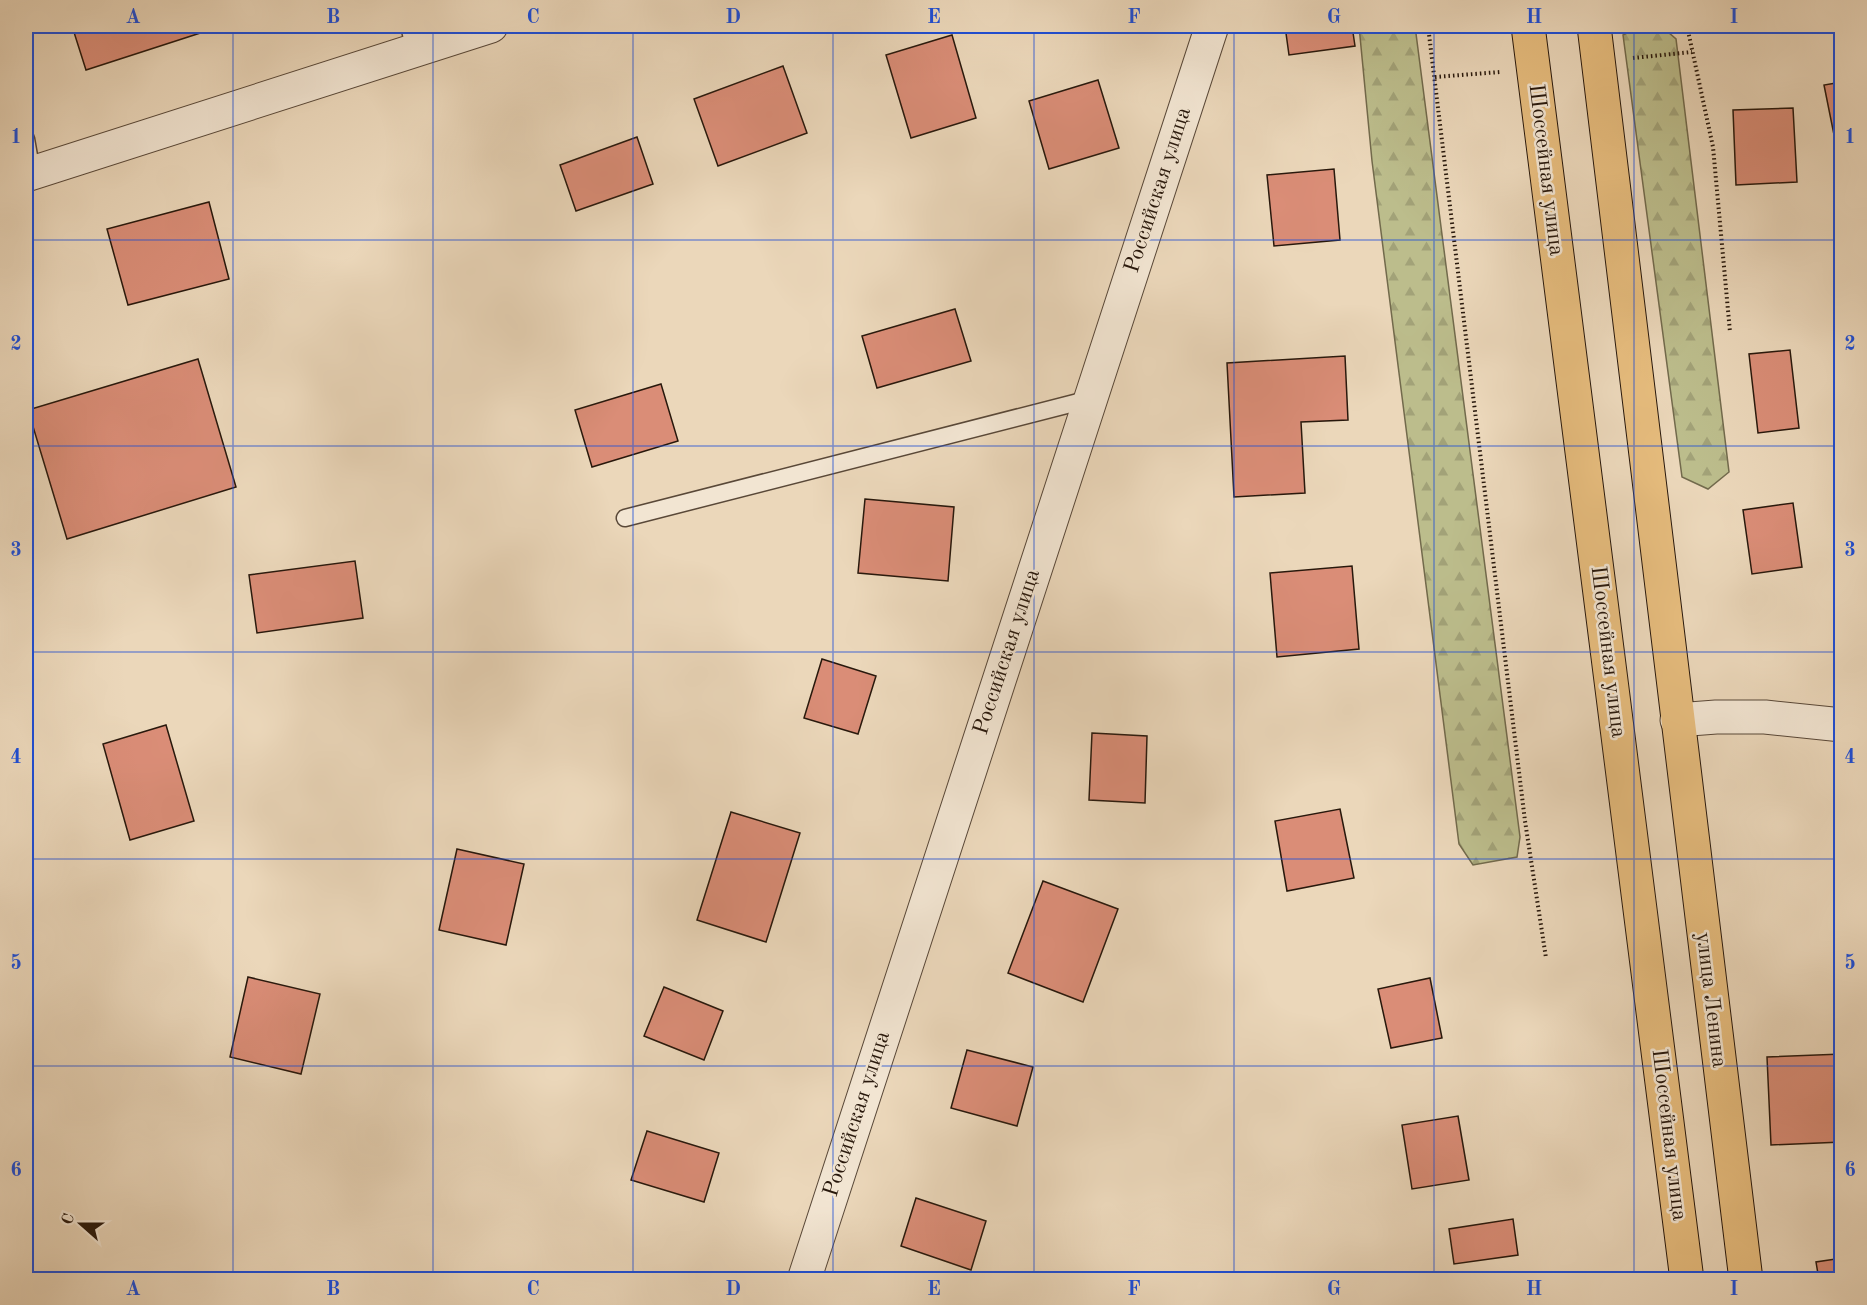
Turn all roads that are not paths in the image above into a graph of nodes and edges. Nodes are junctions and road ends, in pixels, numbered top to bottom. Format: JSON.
{"nodes":[{"id":1,"x":491,"y":26,"type":"edge"},
{"id":2,"x":1212,"y":26,"type":"edge"},
{"id":3,"x":1528,"y":26,"type":"edge"},
{"id":4,"x":1594,"y":26,"type":"edge"},
{"id":5,"x":412,"y":38,"type":"edge"},
{"id":6,"x":26,"y":139,"type":"edge"},
{"id":7,"x":29,"y":174,"type":"edge"},
{"id":8,"x":1090,"y":399,"type":"junction"},
{"id":9,"x":625,"y":518,"type":"dead end"},
{"id":10,"x":1677,"y":720,"type":"junction"},
{"id":11,"x":1842,"y":725,"type":"edge"},
{"id":12,"x":804,"y":1280,"type":"edge"},
{"id":13,"x":1687,"y":1280,"type":"edge"},
{"id":14,"x":1746,"y":1280,"type":"edge"}],
"edges":[{"from":1,"to":5,"type":"street"},
{"from":2,"to":8,"type":"street","name":"Российская улица"},
{"from":3,"to":13,"type":"main road","name":"Шоссейная улица"},
{"from":4,"to":10,"type":"main road"},
{"from":5,"to":7,"type":"street"},
{"from":6,"to":7,"type":"lane"},
{"from":8,"to":9,"type":"lane"},
{"from":8,"to":12,"type":"street","name":"Российская улица"},
{"from":10,"to":11,"type":"street"},
{"from":10,"to":14,"type":"main road","name":"улица Ленина"}]}
